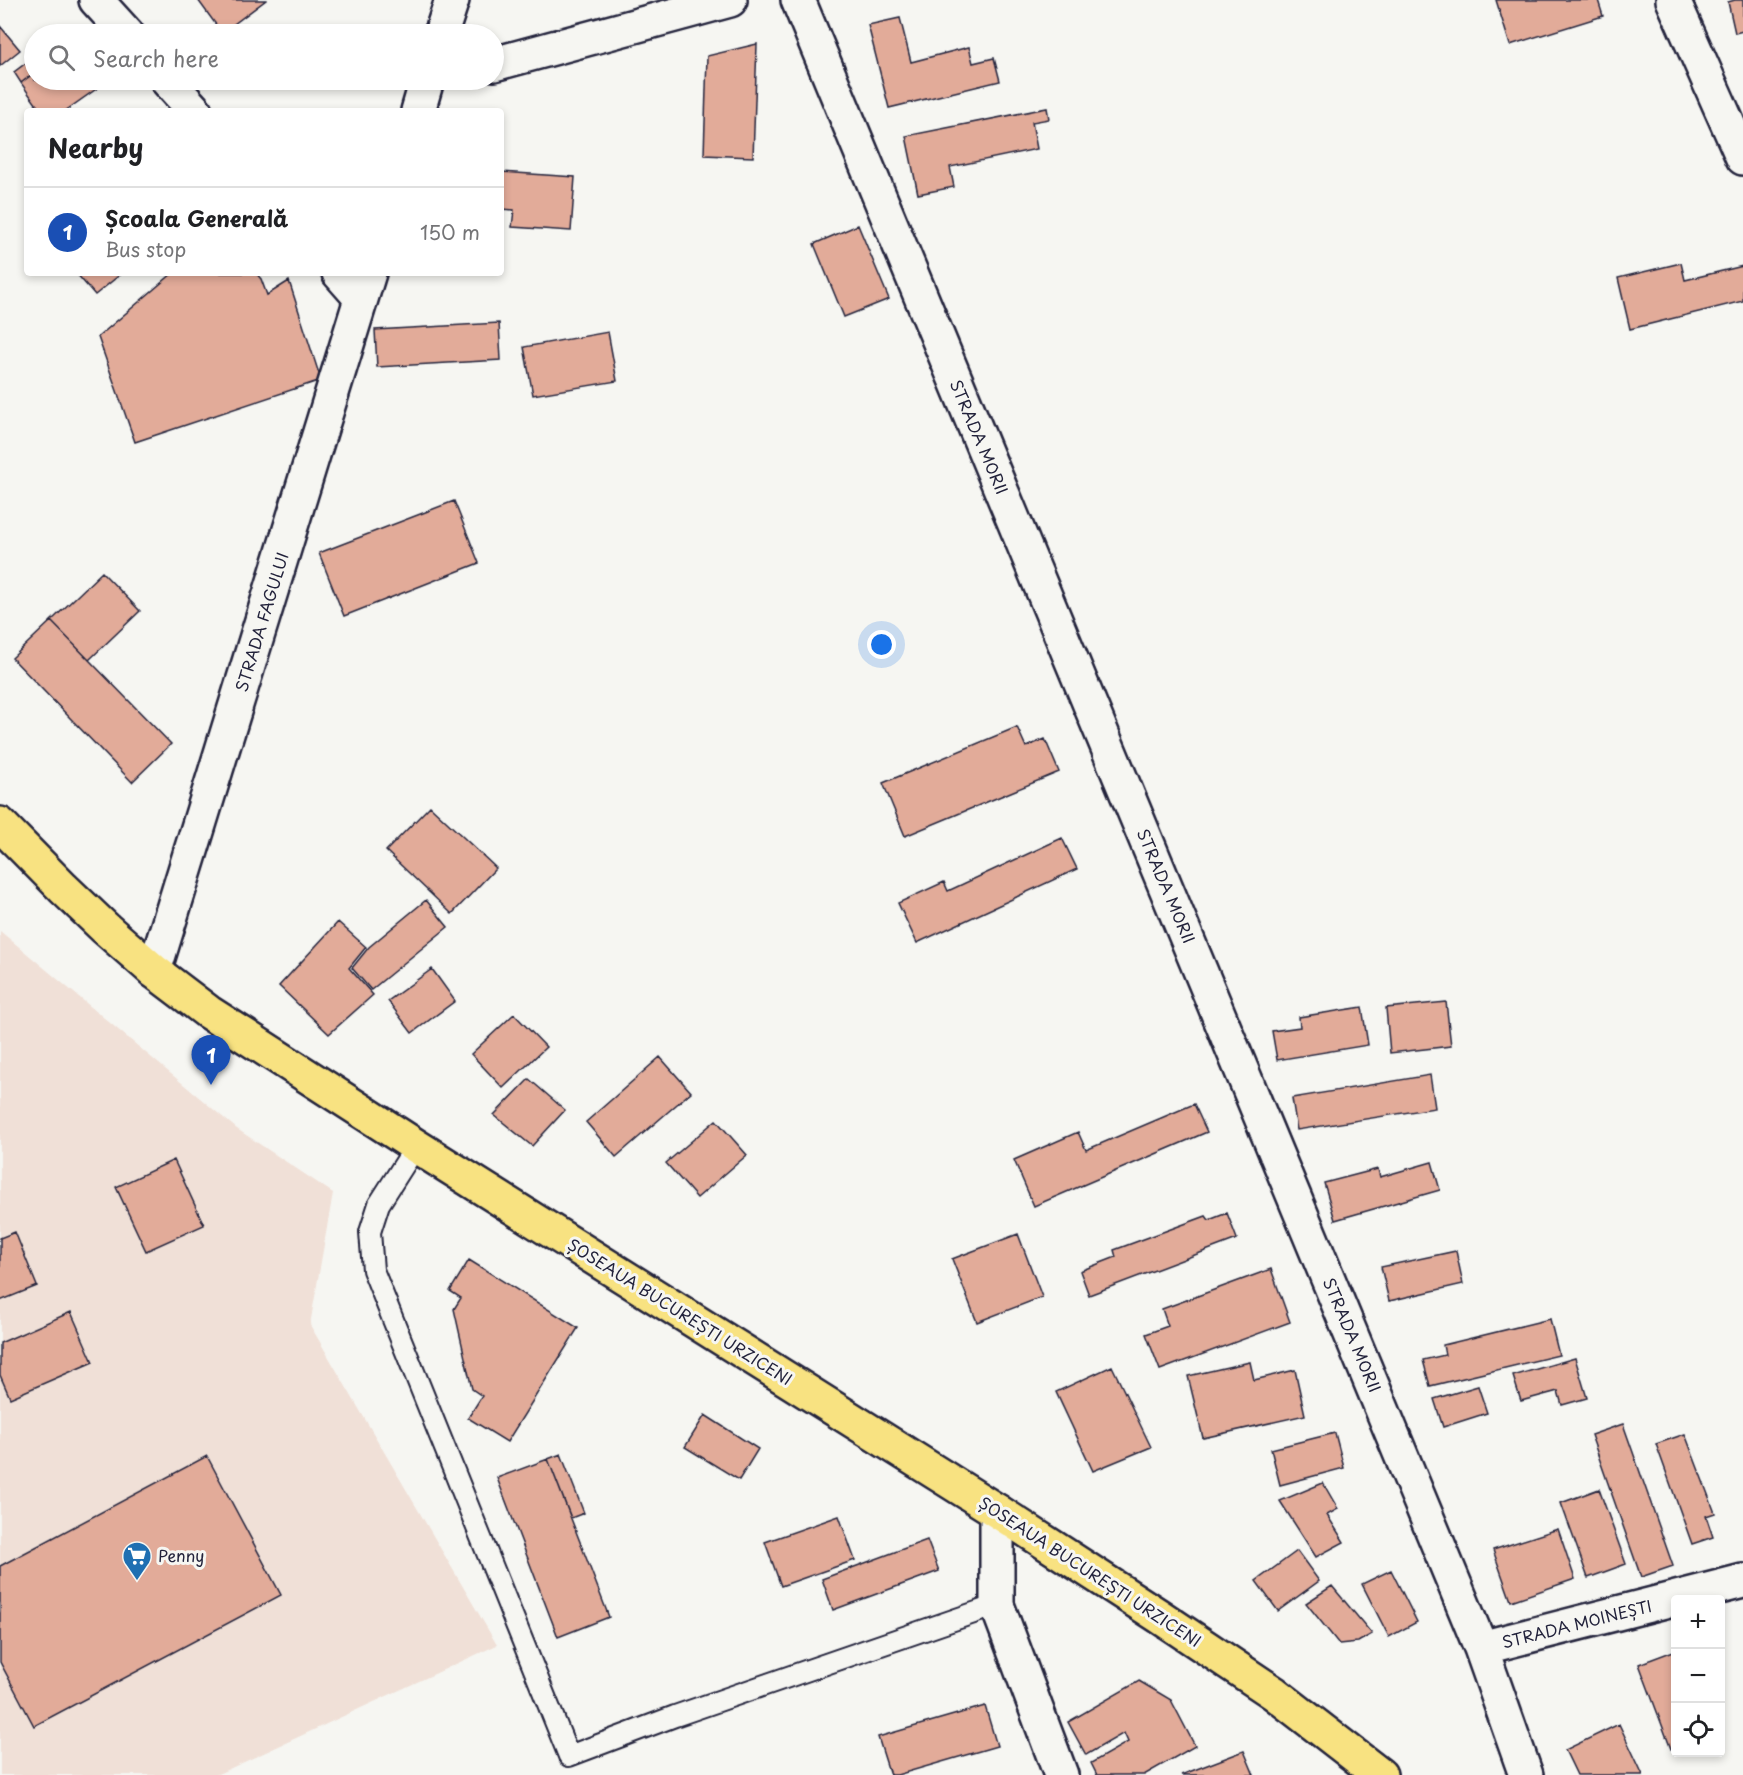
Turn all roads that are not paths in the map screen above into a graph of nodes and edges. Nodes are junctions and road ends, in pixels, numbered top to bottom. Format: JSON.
{"nodes":[{"id":1,"x":96,"y":0,"type":"edge"},
{"id":2,"x":452,"y":0,"type":"edge"},
{"id":3,"x":730,"y":0,"type":"edge"},
{"id":4,"x":798,"y":0,"type":"edge"},
{"id":5,"x":1673,"y":0,"type":"edge"},
{"id":6,"x":118,"y":24,"type":"edge"},
{"id":7,"x":444,"y":24,"type":"edge"},
{"id":8,"x":504,"y":61,"type":"edge"},
{"id":9,"x":176,"y":90,"type":"edge"},
{"id":10,"x":192,"y":108,"type":"edge"},
{"id":11,"x":1743,"y":158,"type":"edge"},
{"id":12,"x":346,"y":276,"type":"edge"},
{"id":13,"x":365,"y":285,"type":"edge"},
{"id":14,"x":0,"y":824,"type":"edge"},
{"id":15,"x":154,"y":971,"type":"junction"},
{"id":16,"x":416,"y":1146,"type":"junction"},
{"id":17,"x":997,"y":1511,"type":"junction"},
{"id":18,"x":1743,"y":1581,"type":"edge"},
{"id":19,"x":997,"y":1605,"type":"junction"},
{"id":20,"x":1481,"y":1648,"type":"junction"},
{"id":21,"x":1061,"y":1775,"type":"edge"},
{"id":22,"x":1380,"y":1775,"type":"edge"},
{"id":23,"x":1526,"y":1775,"type":"edge"}],
"edges":[{"from":1,"to":6,"type":"street"},
{"from":2,"to":7,"type":"street"},
{"from":3,"to":8,"type":"street"},
{"from":4,"to":20,"type":"street","name":"STRADA MORII"},
{"from":5,"to":11,"type":"street"},
{"from":9,"to":10,"type":"street"},
{"from":12,"to":13,"type":"street"},
{"from":13,"to":15,"type":"street","name":"STRADA FAGULUI"},
{"from":14,"to":15,"type":"highway","name":"ȘOSEAUA BUCUREȘTI URZICENI"},
{"from":15,"to":16,"type":"highway","name":"ȘOSEAUA BUCUREȘTI URZICENI"},
{"from":16,"to":17,"type":"highway","name":"ȘOSEAUA BUCUREȘTI URZICENI"},
{"from":16,"to":19,"type":"lane"},
{"from":17,"to":19,"type":"street"},
{"from":17,"to":22,"type":"highway","name":"ȘOSEAUA BUCUREȘTI URZICENI"},
{"from":18,"to":20,"type":"street","name":"STRADA MOINEȘTI"},
{"from":19,"to":21,"type":"street"},
{"from":20,"to":23,"type":"street","name":"STRADA MORII"}]}
